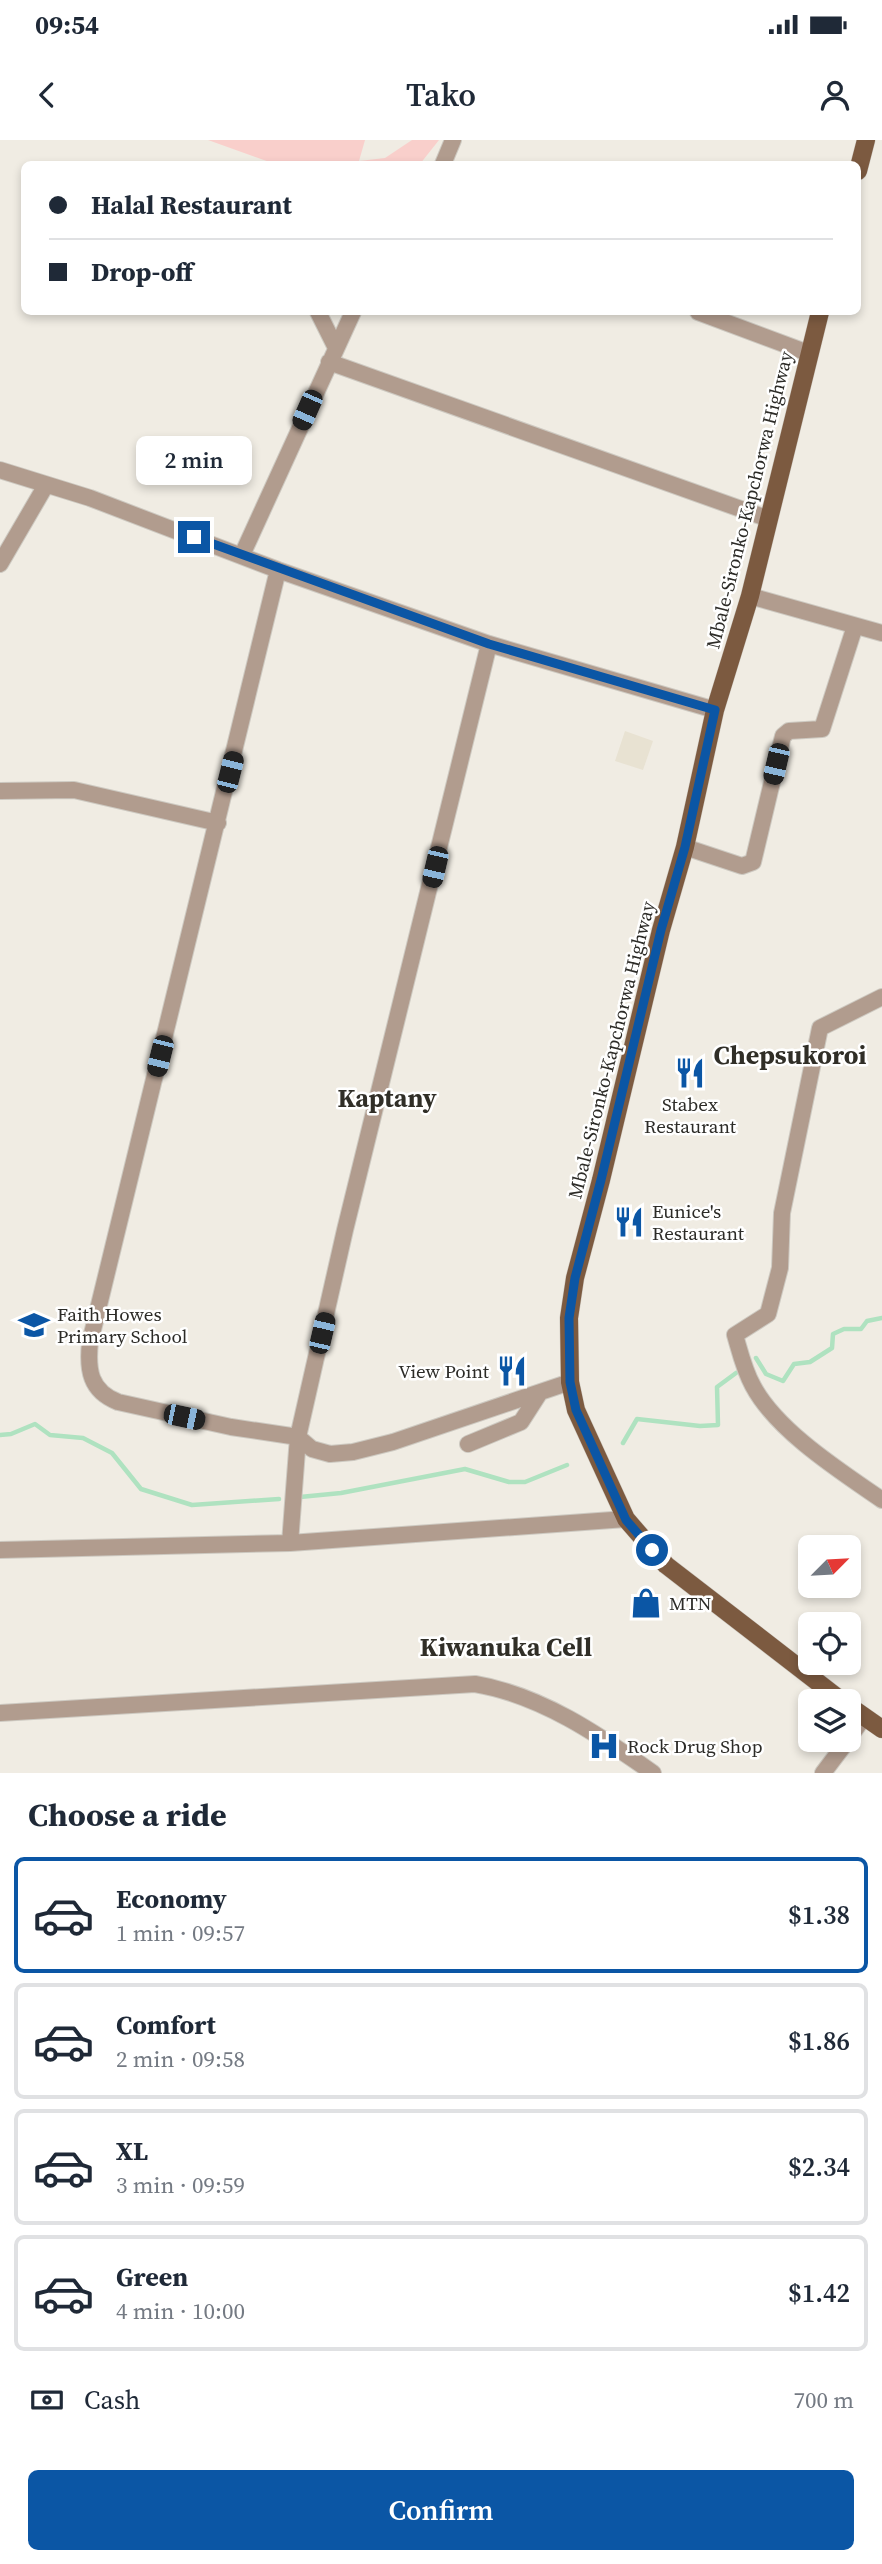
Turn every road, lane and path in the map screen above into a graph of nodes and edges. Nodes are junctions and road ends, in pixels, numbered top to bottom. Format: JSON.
{"nodes":[{"id":1,"x":453,"y":140,"type":"edge"},
{"id":2,"x":866,"y":140,"type":"edge"},
{"id":3,"x":444,"y":161,"type":"edge"},
{"id":4,"x":861,"y":161,"type":"edge"},
{"id":5,"x":319,"y":315,"type":"edge"},
{"id":6,"x":352,"y":315,"type":"edge"},
{"id":7,"x":706,"y":315,"type":"edge"},
{"id":8,"x":819,"y":315,"type":"edge"},
{"id":9,"x":808,"y":353,"type":"junction"},
{"id":10,"x":333,"y":355,"type":"junction"},
{"id":11,"x":0,"y":470,"type":"edge"},
{"id":12,"x":46,"y":485,"type":"junction"},
{"id":13,"x":766,"y":518,"type":"junction"},
{"id":14,"x":242,"y":555,"type":"junction"},
{"id":15,"x":0,"y":564,"type":"edge"},
{"id":16,"x":278,"y":570,"type":"junction"},
{"id":17,"x":750,"y":596,"type":"junction"},
{"id":18,"x":855,"y":626,"type":"junction"},
{"id":19,"x":882,"y":633,"type":"edge"},
{"id":20,"x":489,"y":644,"type":"junction"},
{"id":21,"x":715,"y":710,"type":"junction"},
{"id":22,"x":0,"y":791,"type":"edge"},
{"id":23,"x":218,"y":823,"type":"junction"},
{"id":24,"x":685,"y":847,"type":"junction"},
{"id":25,"x":882,"y":997,"type":"edge"},
{"id":26,"x":570,"y":1382,"type":"junction"},
{"id":27,"x":539,"y":1394,"type":"junction"},
{"id":28,"x":298,"y":1437,"type":"junction"},
{"id":29,"x":468,"y":1444,"type":"dead end"},
{"id":30,"x":882,"y":1500,"type":"edge"},
{"id":31,"x":626,"y":1520,"type":"junction"},
{"id":32,"x":290,"y":1543,"type":"junction"},
{"id":33,"x":0,"y":1550,"type":"edge"},
{"id":34,"x":826,"y":1689,"type":"edge"},
{"id":35,"x":0,"y":1713,"type":"edge"},
{"id":36,"x":861,"y":1715,"type":"edge"},
{"id":37,"x":864,"y":1717,"type":"junction"},
{"id":38,"x":861,"y":1721,"type":"edge"},
{"id":39,"x":882,"y":1729,"type":"edge"},
{"id":40,"x":839,"y":1752,"type":"edge"},
{"id":41,"x":653,"y":1773,"type":"edge"},
{"id":42,"x":824,"y":1773,"type":"edge"}],
"edges":[{"from":1,"to":3,"type":"street"},
{"from":2,"to":4,"type":"main road"},
{"from":5,"to":10,"type":"street"},
{"from":6,"to":10,"type":"street"},
{"from":7,"to":9,"type":"street"},
{"from":8,"to":9,"type":"main road","name":"Mbale-Sironko-Kapchorwa Highway"},
{"from":9,"to":13,"type":"main road","name":"Mbale-Sironko-Kapchorwa Highway"},
{"from":10,"to":13,"type":"street"},
{"from":10,"to":14,"type":"street"},
{"from":11,"to":12,"type":"street"},
{"from":12,"to":14,"type":"street"},
{"from":12,"to":15,"type":"street"},
{"from":13,"to":17,"type":"main road","name":"Mbale-Sironko-Kapchorwa Highway"},
{"from":14,"to":16,"type":"street"},
{"from":16,"to":20,"type":"street"},
{"from":16,"to":23,"type":"street"},
{"from":17,"to":18,"type":"street"},
{"from":17,"to":21,"type":"main road","name":"Mbale-Sironko-Kapchorwa Highway"},
{"from":18,"to":19,"type":"street"},
{"from":18,"to":24,"type":"street"},
{"from":20,"to":21,"type":"street"},
{"from":20,"to":28,"type":"street"},
{"from":21,"to":24,"type":"main road","name":"Mbale-Sironko-Kapchorwa Highway"},
{"from":22,"to":23,"type":"street"},
{"from":23,"to":28,"type":"street"},
{"from":24,"to":26,"type":"main road","name":"Mbale-Sironko-Kapchorwa Highway"},
{"from":25,"to":30,"type":"street"},
{"from":26,"to":27,"type":"street"},
{"from":26,"to":31,"type":"main road","name":"Mbale-Sironko-Kapchorwa Highway"},
{"from":27,"to":28,"type":"street"},
{"from":27,"to":29,"type":"street"},
{"from":28,"to":32,"type":"street"},
{"from":31,"to":32,"type":"street"},
{"from":31,"to":34,"type":"main road","name":"Mbale-Sironko-Kapchorwa Highway"},
{"from":32,"to":33,"type":"street"},
{"from":35,"to":41,"type":"street"},
{"from":36,"to":37,"type":"main road"},
{"from":37,"to":38,"type":"street"},
{"from":37,"to":39,"type":"main road"},
{"from":40,"to":42,"type":"street"}]}
